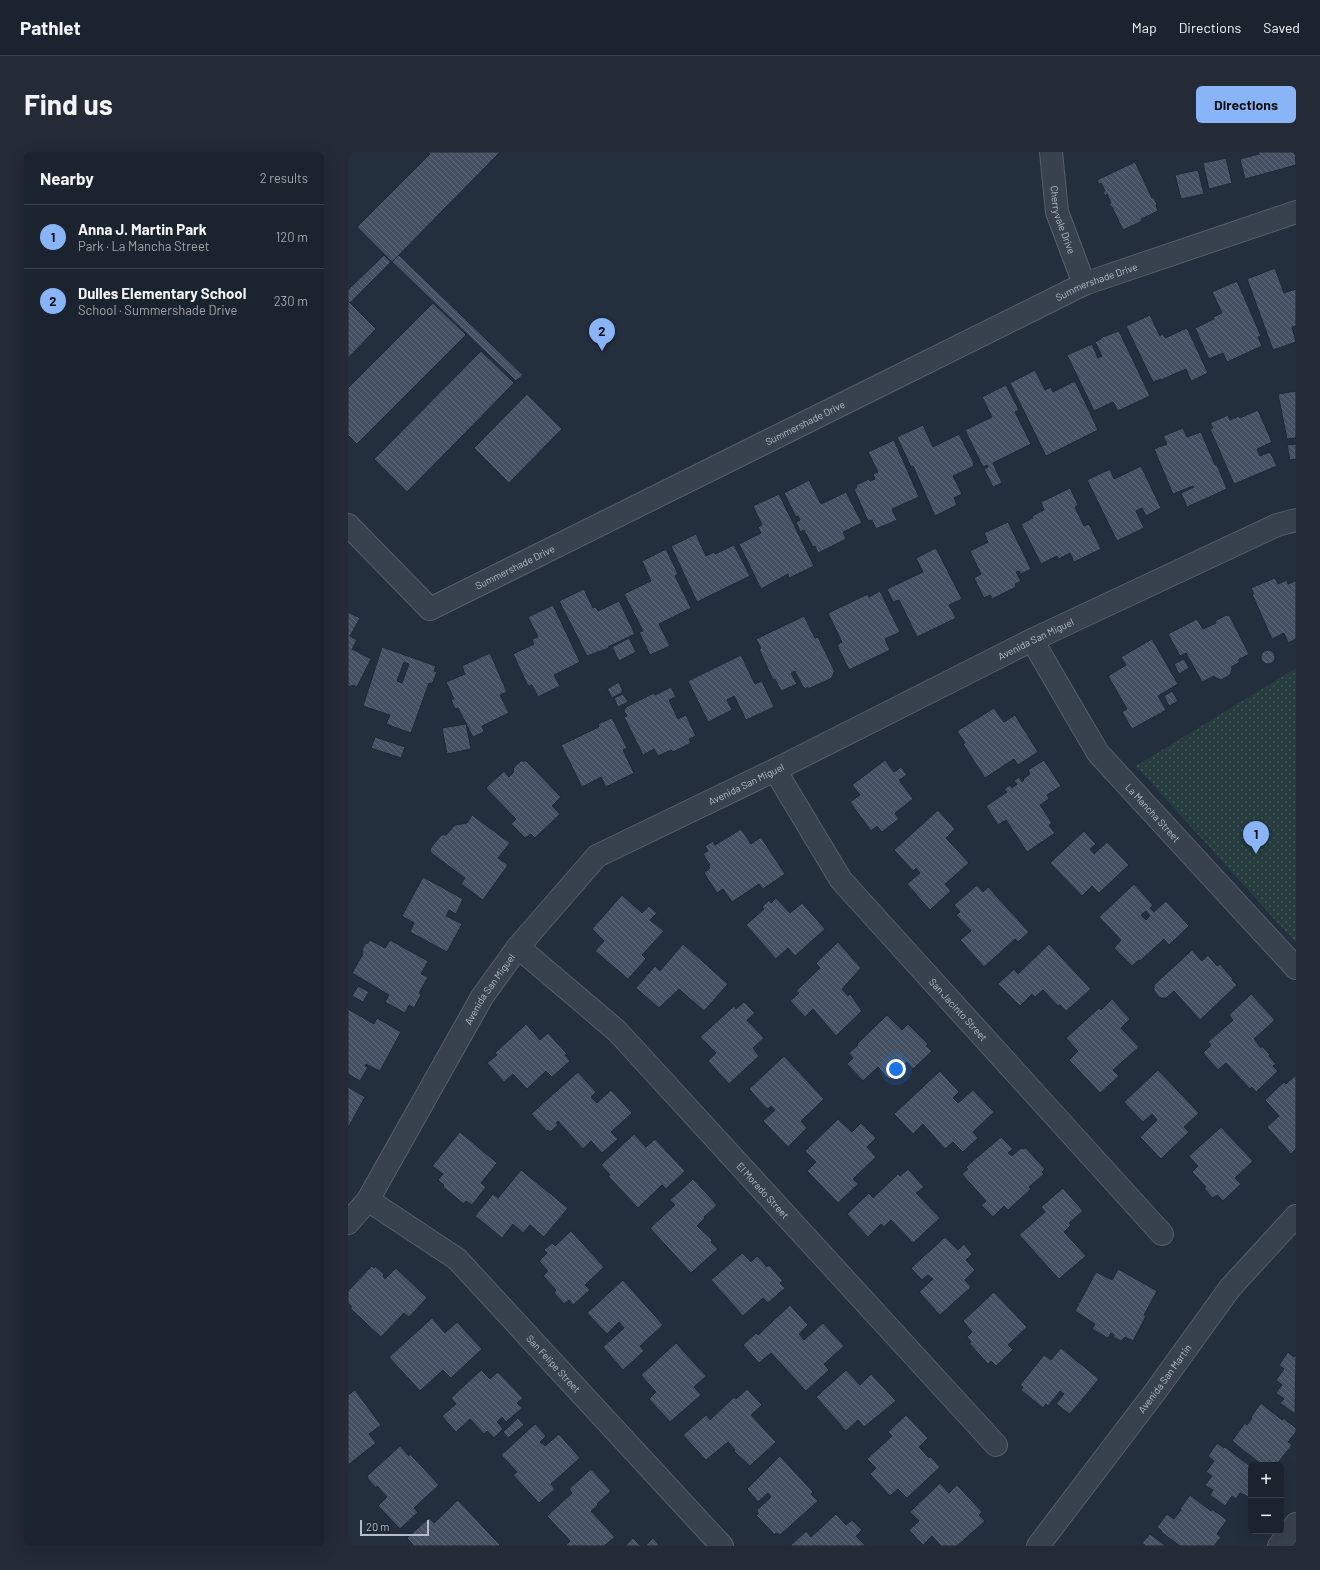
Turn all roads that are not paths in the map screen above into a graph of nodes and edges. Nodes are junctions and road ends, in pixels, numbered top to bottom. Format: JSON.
{"nodes":[{"id":1,"x":1051,"y":152,"type":"edge"},
{"id":2,"x":1296,"y":212,"type":"edge"},
{"id":3,"x":1084,"y":284,"type":"junction"},
{"id":4,"x":1296,"y":520,"type":"edge"},
{"id":5,"x":348,"y":525,"type":"edge"},
{"id":6,"x":1032,"y":640,"type":"junction"},
{"id":7,"x":775,"y":770,"type":"junction"},
{"id":8,"x":518,"y":947,"type":"junction"},
{"id":9,"x":1296,"y":968,"type":"edge"},
{"id":10,"x":368,"y":1200,"type":"junction"},
{"id":11,"x":1296,"y":1216,"type":"edge"},
{"id":12,"x":348,"y":1223,"type":"edge"},
{"id":13,"x":1162,"y":1234,"type":"dead end"},
{"id":14,"x":996,"y":1445,"type":"dead end"},
{"id":15,"x":1296,"y":1524,"type":"edge"},
{"id":16,"x":722,"y":1546,"type":"edge"},
{"id":17,"x":1038,"y":1546,"type":"edge"},
{"id":18,"x":1279,"y":1546,"type":"edge"}],
"edges":[{"from":1,"to":3,"type":"street","name":"Cherryvale Drive"},
{"from":2,"to":3,"type":"street","name":"Summershade Drive"},
{"from":3,"to":5,"type":"street","name":"Summershade Drive"},
{"from":4,"to":6,"type":"street","name":"Avenida San Miguel"},
{"from":6,"to":7,"type":"street","name":"Avenida San Miguel"},
{"from":6,"to":9,"type":"street","name":"La Mancha Street"},
{"from":7,"to":8,"type":"street","name":"Avenida San Miguel"},
{"from":7,"to":13,"type":"street","name":"San Jacinto Street"},
{"from":8,"to":10,"type":"street","name":"Avenida San Miguel"},
{"from":8,"to":14,"type":"street","name":"El Morado Street"},
{"from":10,"to":12,"type":"street","name":"Avenida San Miguel"},
{"from":10,"to":16,"type":"street","name":"San Felipe Street"},
{"from":11,"to":17,"type":"street","name":"Avenida San Martin"},
{"from":15,"to":18,"type":"street"}]}
